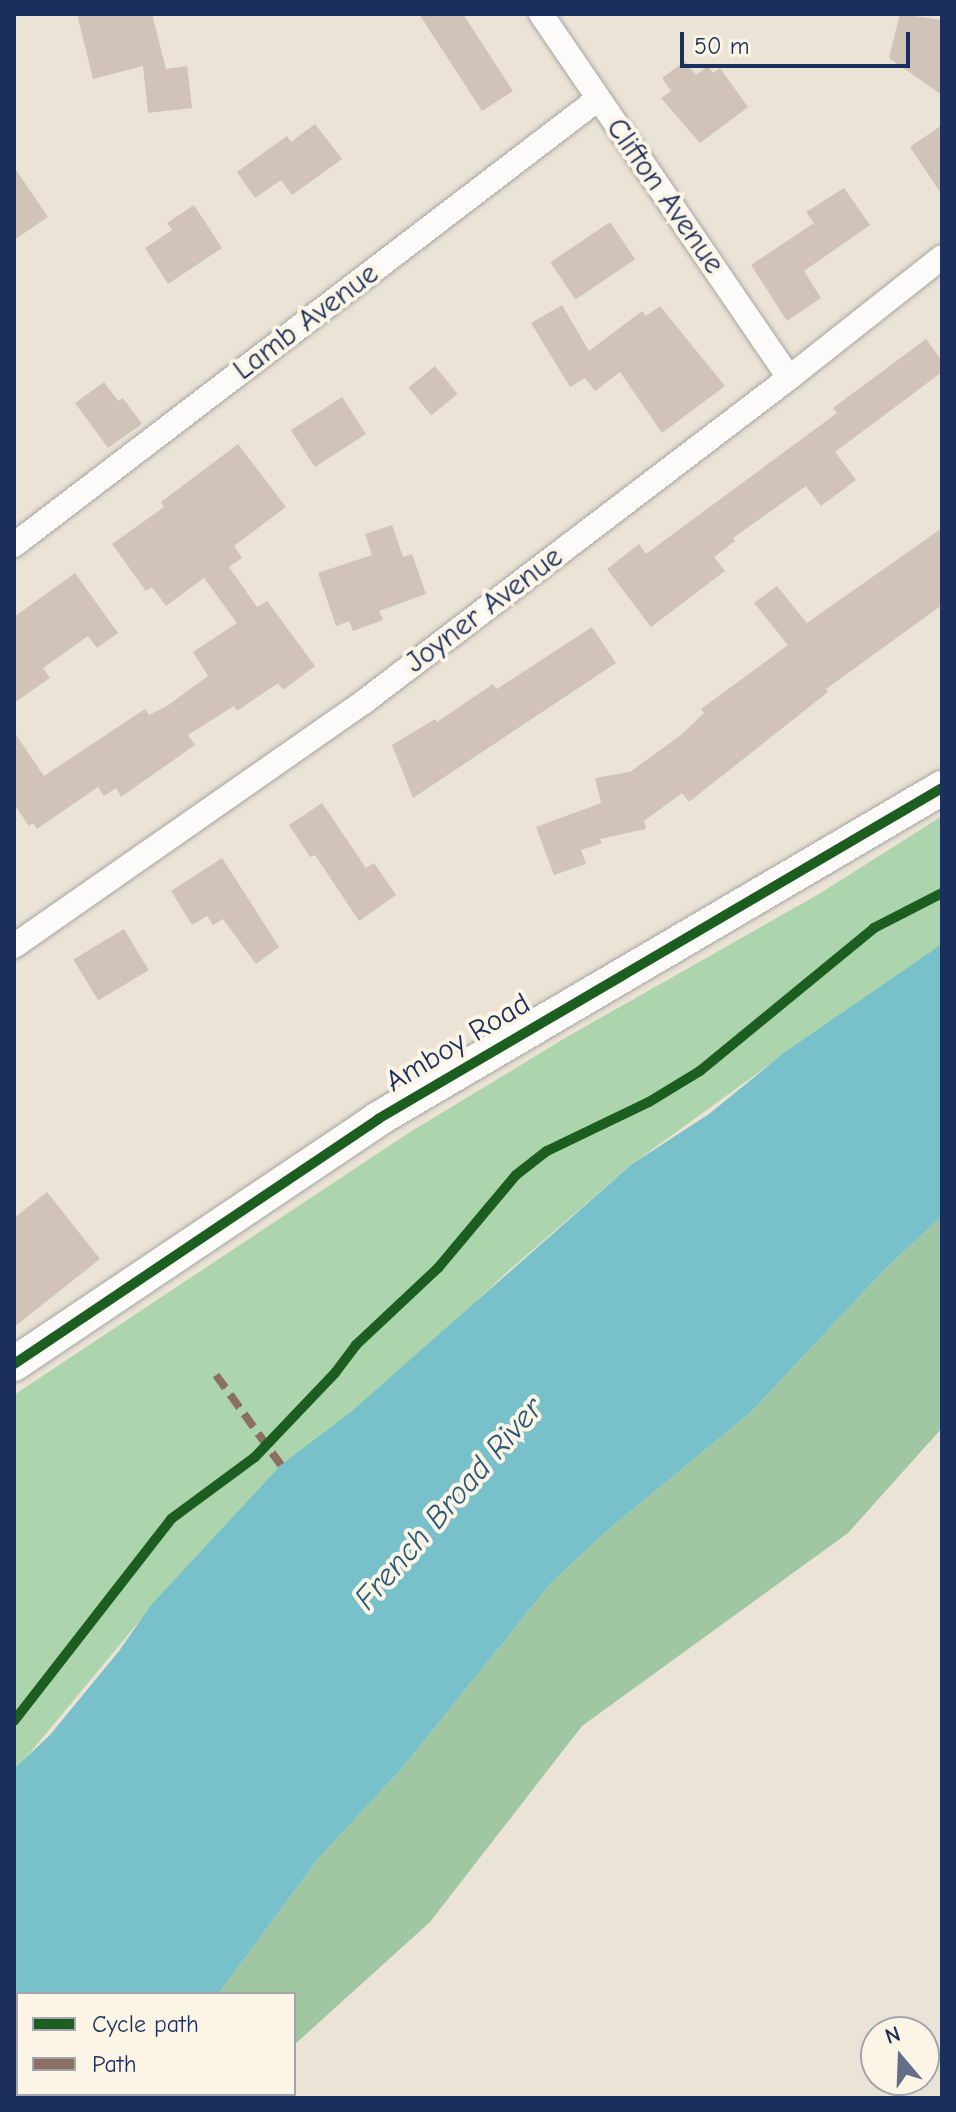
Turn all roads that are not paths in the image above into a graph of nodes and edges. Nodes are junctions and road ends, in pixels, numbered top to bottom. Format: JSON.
{"nodes":[{"id":1,"x":541,"y":14,"type":"edge"},
{"id":2,"x":598,"y":99,"type":"junction"},
{"id":3,"x":942,"y":257,"type":"edge"},
{"id":4,"x":789,"y":378,"type":"junction"},
{"id":5,"x":14,"y":545,"type":"edge"},
{"id":6,"x":942,"y":788,"type":"edge"},
{"id":7,"x":14,"y":946,"type":"edge"},
{"id":8,"x":14,"y":1364,"type":"edge"}],
"edges":[{"from":1,"to":2,"type":"street","name":"Clifton Avenue"},
{"from":2,"to":4,"type":"street","name":"Clifton Avenue"},
{"from":2,"to":5,"type":"street","name":"Lamb Avenue"},
{"from":3,"to":4,"type":"street","name":"Joyner Avenue"},
{"from":4,"to":7,"type":"street","name":"Joyner Avenue"},
{"from":6,"to":8,"type":"main road","name":"Amboy Road"}]}
